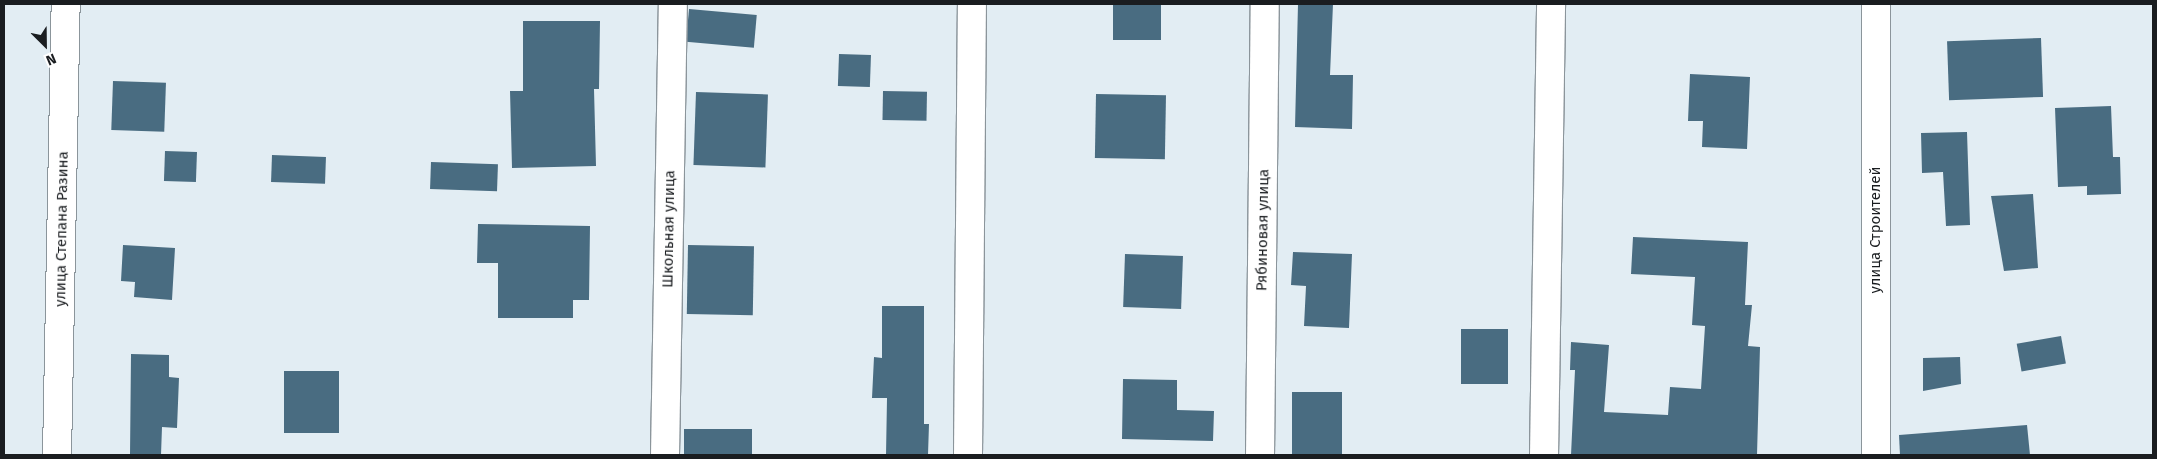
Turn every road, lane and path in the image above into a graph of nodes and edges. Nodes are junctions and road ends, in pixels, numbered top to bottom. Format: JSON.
{"nodes":[{"id":1,"x":66,"y":4,"type":"edge"},
{"id":2,"x":673,"y":4,"type":"edge"},
{"id":3,"x":972,"y":4,"type":"edge"},
{"id":4,"x":1265,"y":4,"type":"edge"},
{"id":5,"x":1551,"y":4,"type":"edge"},
{"id":6,"x":1876,"y":4,"type":"edge"},
{"id":7,"x":57,"y":455,"type":"edge"},
{"id":8,"x":665,"y":455,"type":"edge"},
{"id":9,"x":968,"y":455,"type":"edge"},
{"id":10,"x":1260,"y":455,"type":"edge"},
{"id":11,"x":1544,"y":455,"type":"edge"},
{"id":12,"x":1876,"y":455,"type":"edge"}],
"edges":[{"from":1,"to":7,"type":"street","name":"улица Степана Разина"},
{"from":2,"to":8,"type":"street","name":"Школьная улица"},
{"from":3,"to":9,"type":"street"},
{"from":4,"to":10,"type":"street","name":"Рябиновая улица"},
{"from":5,"to":11,"type":"street"},
{"from":6,"to":12,"type":"street","name":"улица Строителей"}]}
